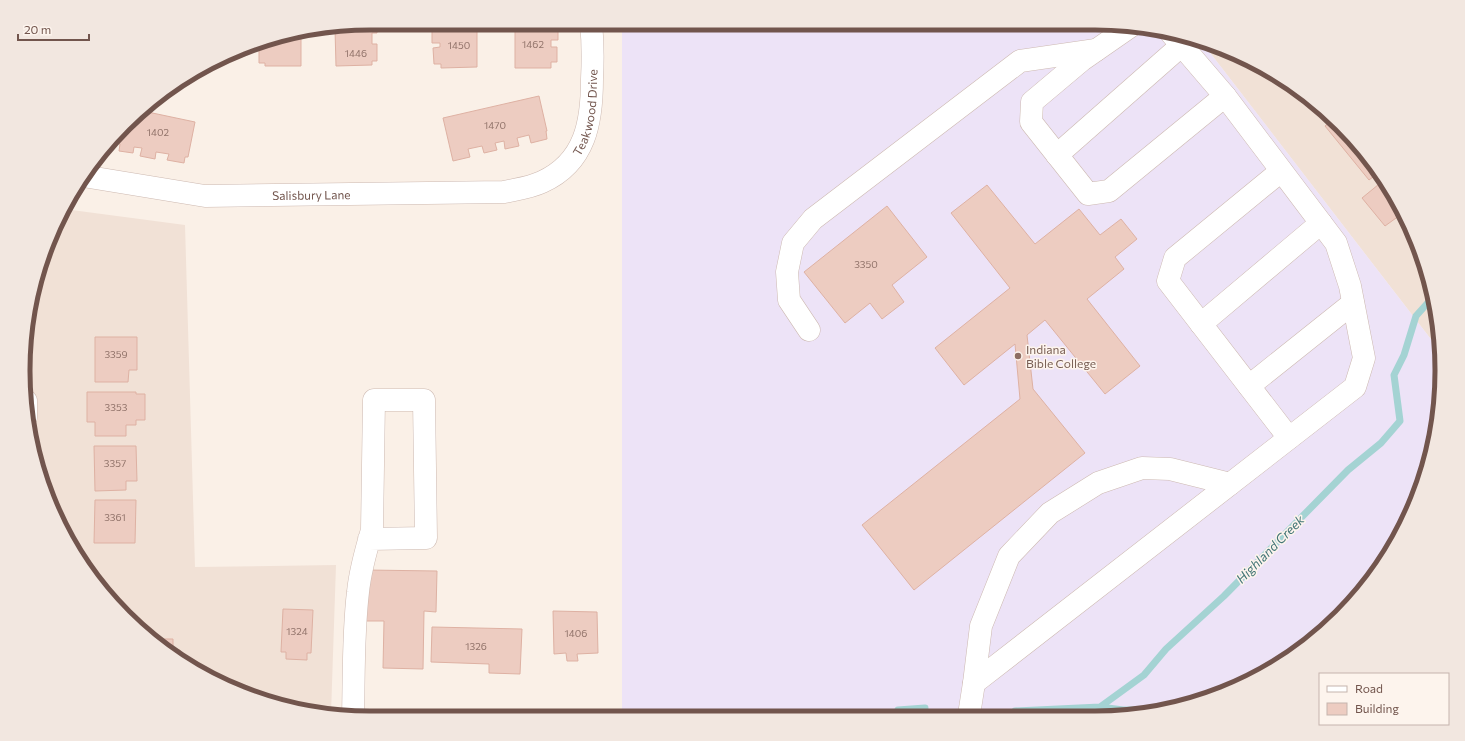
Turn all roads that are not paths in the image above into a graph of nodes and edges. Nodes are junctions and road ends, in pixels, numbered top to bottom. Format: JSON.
{"nodes":[{"id":1,"x":591,"y":30,"type":"edge"},
{"id":2,"x":1123,"y":32,"type":"edge"},
{"id":3,"x":1175,"y":40,"type":"edge"},
{"id":4,"x":1178,"y":41,"type":"edge"},
{"id":5,"x":1096,"y":50,"type":"junction"},
{"id":6,"x":1225,"y":96,"type":"junction"},
{"id":7,"x":1057,"y":155,"type":"junction"},
{"id":8,"x":1281,"y":171,"type":"junction"},
{"id":9,"x":90,"y":177,"type":"edge"},
{"id":10,"x":541,"y":183,"type":"joint"},
{"id":11,"x":1321,"y":223,"type":"junction"},
{"id":12,"x":1353,"y":303,"type":"junction"},
{"id":13,"x":1201,"y":324,"type":"junction"},
{"id":14,"x":809,"y":330,"type":"dead end"},
{"id":15,"x":1249,"y":386,"type":"junction"},
{"id":16,"x":1289,"y":438,"type":"junction"},
{"id":17,"x":1230,"y":484,"type":"junction"},
{"id":18,"x":369,"y":539,"type":"junction"},
{"id":19,"x":974,"y":683,"type":"junction"},
{"id":20,"x":353,"y":710,"type":"edge"},
{"id":21,"x":970,"y":711,"type":"edge"}],
"edges":[{"from":1,"to":10,"type":"street","name":"Teakwood Drive"},
{"from":2,"to":5,"type":"street"},
{"from":3,"to":7,"type":"street"},
{"from":4,"to":6,"type":"street"},
{"from":5,"to":7,"type":"street"},
{"from":5,"to":14,"type":"street"},
{"from":6,"to":7,"type":"street"},
{"from":6,"to":8,"type":"street"},
{"from":8,"to":11,"type":"street"},
{"from":8,"to":13,"type":"street"},
{"from":9,"to":10,"type":"street","name":"Salisbury Lane"},
{"from":11,"to":12,"type":"street"},
{"from":11,"to":13,"type":"street"},
{"from":12,"to":15,"type":"street"},
{"from":12,"to":16,"type":"street"},
{"from":13,"to":15,"type":"street"},
{"from":15,"to":16,"type":"street"},
{"from":16,"to":17,"type":"street"},
{"from":17,"to":19,"type":"street"},
{"from":17,"to":19,"type":"street"},
{"from":18,"to":18,"type":"street"},
{"from":18,"to":20,"type":"street"},
{"from":19,"to":21,"type":"street"}]}
